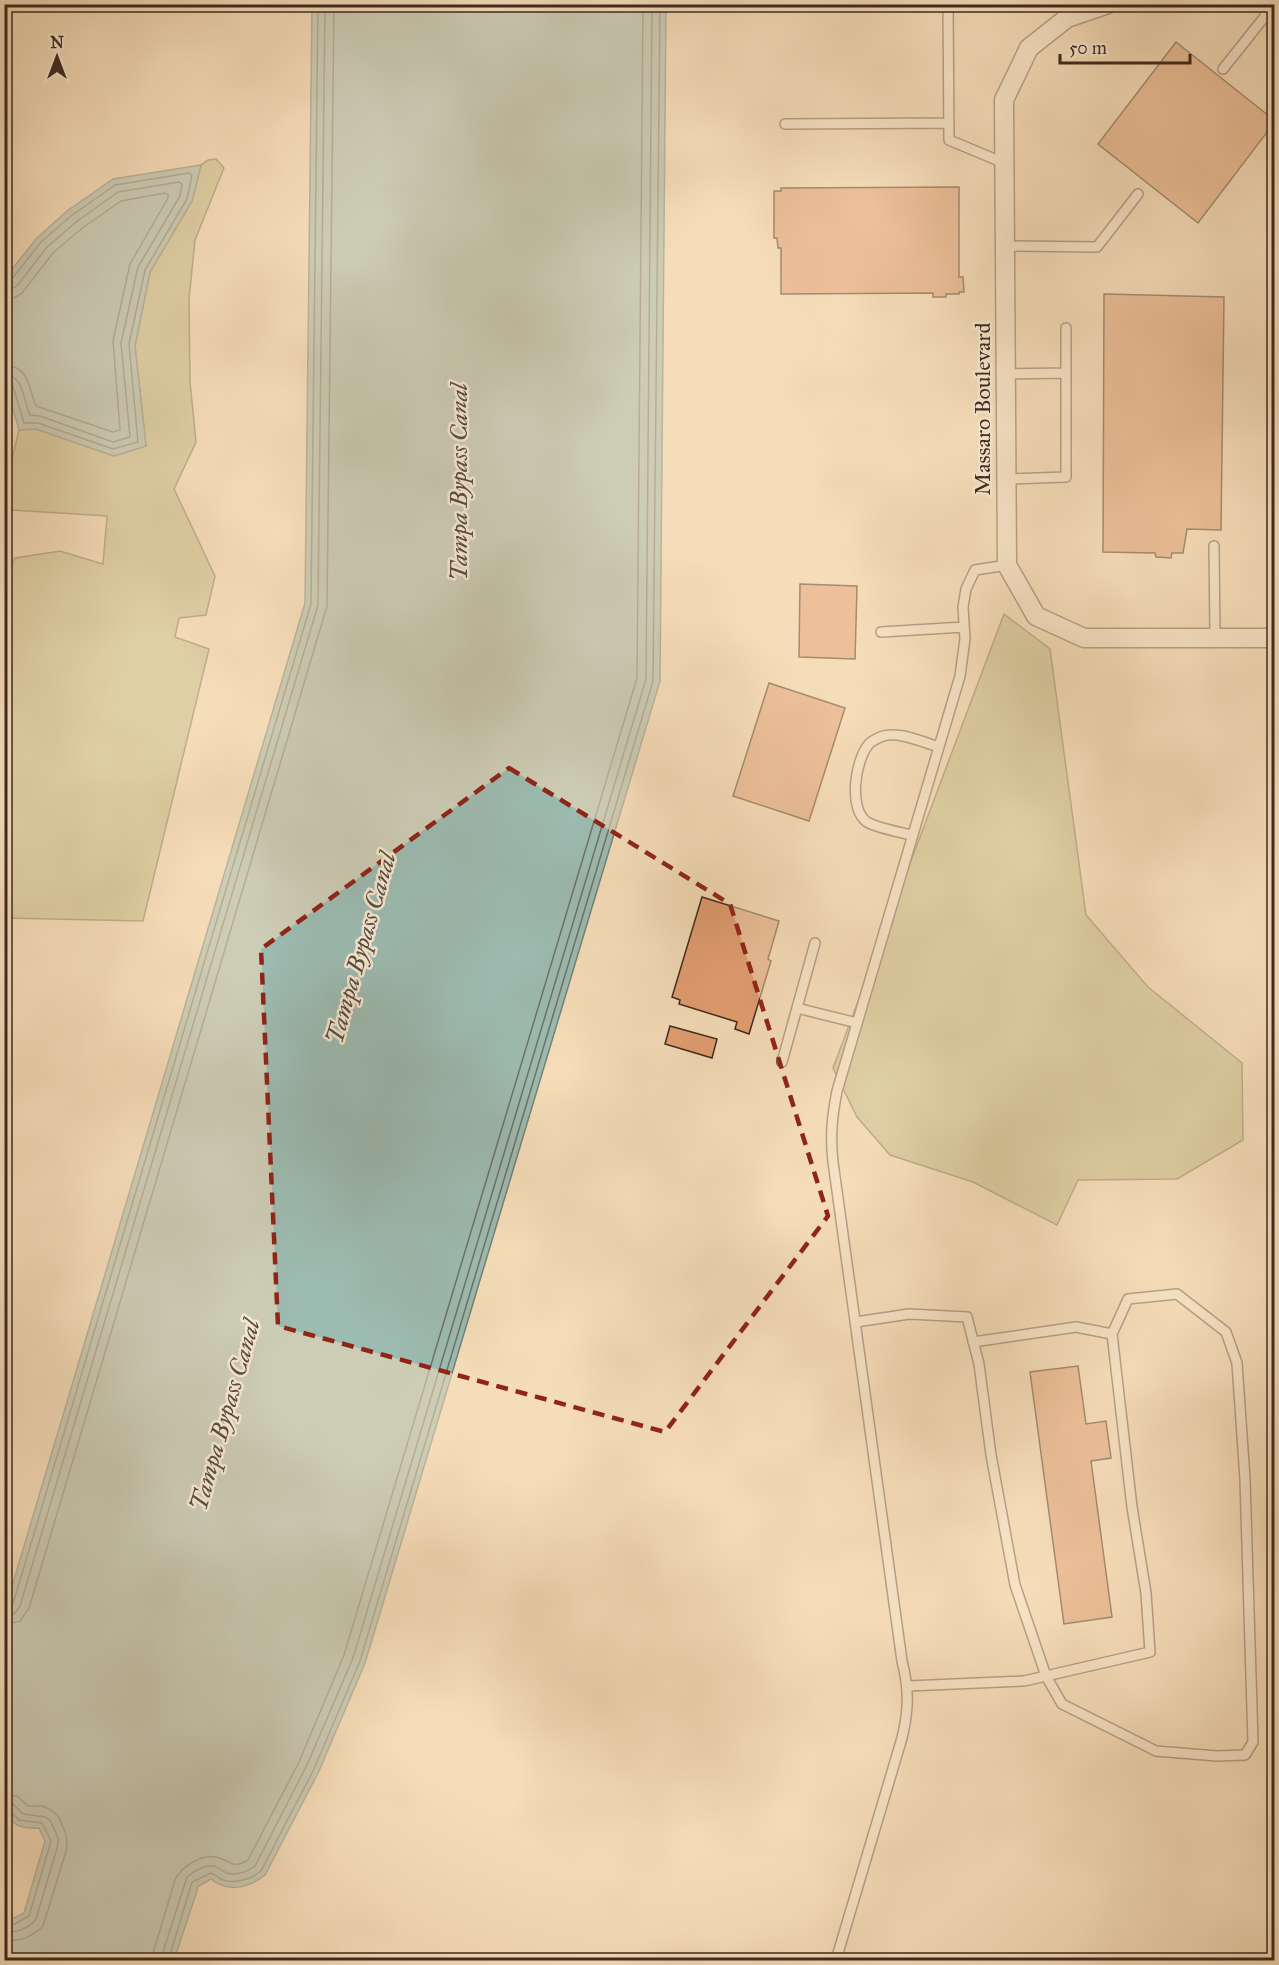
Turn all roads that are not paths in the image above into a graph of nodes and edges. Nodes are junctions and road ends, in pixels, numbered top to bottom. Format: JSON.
{"nodes":[{"id":1,"x":948,"y":4,"type":"edge"},
{"id":2,"x":1108,"y":4,"type":"edge"},
{"id":3,"x":1262,"y":4,"type":"edge"},
{"id":4,"x":1223,"y":69,"type":"dead end"},
{"id":5,"x":949,"y":123,"type":"junction"},
{"id":6,"x":785,"y":124,"type":"dead end"},
{"id":7,"x":1005,"y":163,"type":"junction"},
{"id":8,"x":1138,"y":194,"type":"dead end"},
{"id":9,"x":1005,"y":246,"type":"junction"},
{"id":10,"x":1066,"y":328,"type":"dead end"},
{"id":11,"x":1066,"y":373,"type":"junction"},
{"id":12,"x":1006,"y":374,"type":"junction"},
{"id":13,"x":1006,"y":478,"type":"junction"},
{"id":14,"x":1214,"y":546,"type":"dead end"},
{"id":15,"x":1007,"y":565,"type":"junction"},
{"id":16,"x":964,"y":627,"type":"junction"},
{"id":17,"x":881,"y":632,"type":"dead end"},
{"id":18,"x":1275,"y":638,"type":"edge"},
{"id":19,"x":1215,"y":639,"type":"junction"},
{"id":20,"x":939,"y":747,"type":"junction"},
{"id":21,"x":911,"y":836,"type":"junction"},
{"id":22,"x":816,"y":943,"type":"dead end"},
{"id":23,"x":797,"y":1008,"type":"junction"},
{"id":24,"x":857,"y":1023,"type":"junction"},
{"id":25,"x":782,"y":1062,"type":"dead end"},
{"id":26,"x":856,"y":1322,"type":"junction"},
{"id":27,"x":1112,"y":1334,"type":"junction"},
{"id":28,"x":973,"y":1342,"type":"junction"},
{"id":29,"x":1046,"y":1676,"type":"junction"},
{"id":30,"x":908,"y":1686,"type":"junction"},
{"id":31,"x":836,"y":1960,"type":"edge"}],
"edges":[{"from":1,"to":5,"type":"lane"},
{"from":2,"to":7,"type":"street","name":"Massaro Boulevard"},
{"from":3,"to":4,"type":"lane"},
{"from":5,"to":6,"type":"lane"},
{"from":5,"to":7,"type":"lane"},
{"from":7,"to":9,"type":"street","name":"Massaro Boulevard"},
{"from":8,"to":9,"type":"lane"},
{"from":9,"to":12,"type":"street","name":"Massaro Boulevard"},
{"from":10,"to":11,"type":"lane"},
{"from":11,"to":12,"type":"lane"},
{"from":11,"to":13,"type":"lane"},
{"from":12,"to":13,"type":"street","name":"Massaro Boulevard"},
{"from":13,"to":15,"type":"street","name":"Massaro Boulevard"},
{"from":14,"to":19,"type":"lane"},
{"from":15,"to":16,"type":"lane"},
{"from":15,"to":19,"type":"street","name":"Massaro Boulevard"},
{"from":16,"to":17,"type":"lane"},
{"from":16,"to":20,"type":"lane"},
{"from":18,"to":19,"type":"street","name":"Massaro Boulevard"},
{"from":20,"to":21,"type":"lane"},
{"from":20,"to":21,"type":"lane"},
{"from":21,"to":24,"type":"lane"},
{"from":22,"to":23,"type":"lane"},
{"from":23,"to":24,"type":"lane"},
{"from":23,"to":25,"type":"lane"},
{"from":24,"to":26,"type":"lane"},
{"from":26,"to":28,"type":"lane"},
{"from":26,"to":30,"type":"lane"},
{"from":27,"to":28,"type":"lane"},
{"from":27,"to":29,"type":"lane"},
{"from":27,"to":29,"type":"lane"},
{"from":28,"to":29,"type":"lane"},
{"from":29,"to":30,"type":"lane"},
{"from":30,"to":31,"type":"lane"}]}
